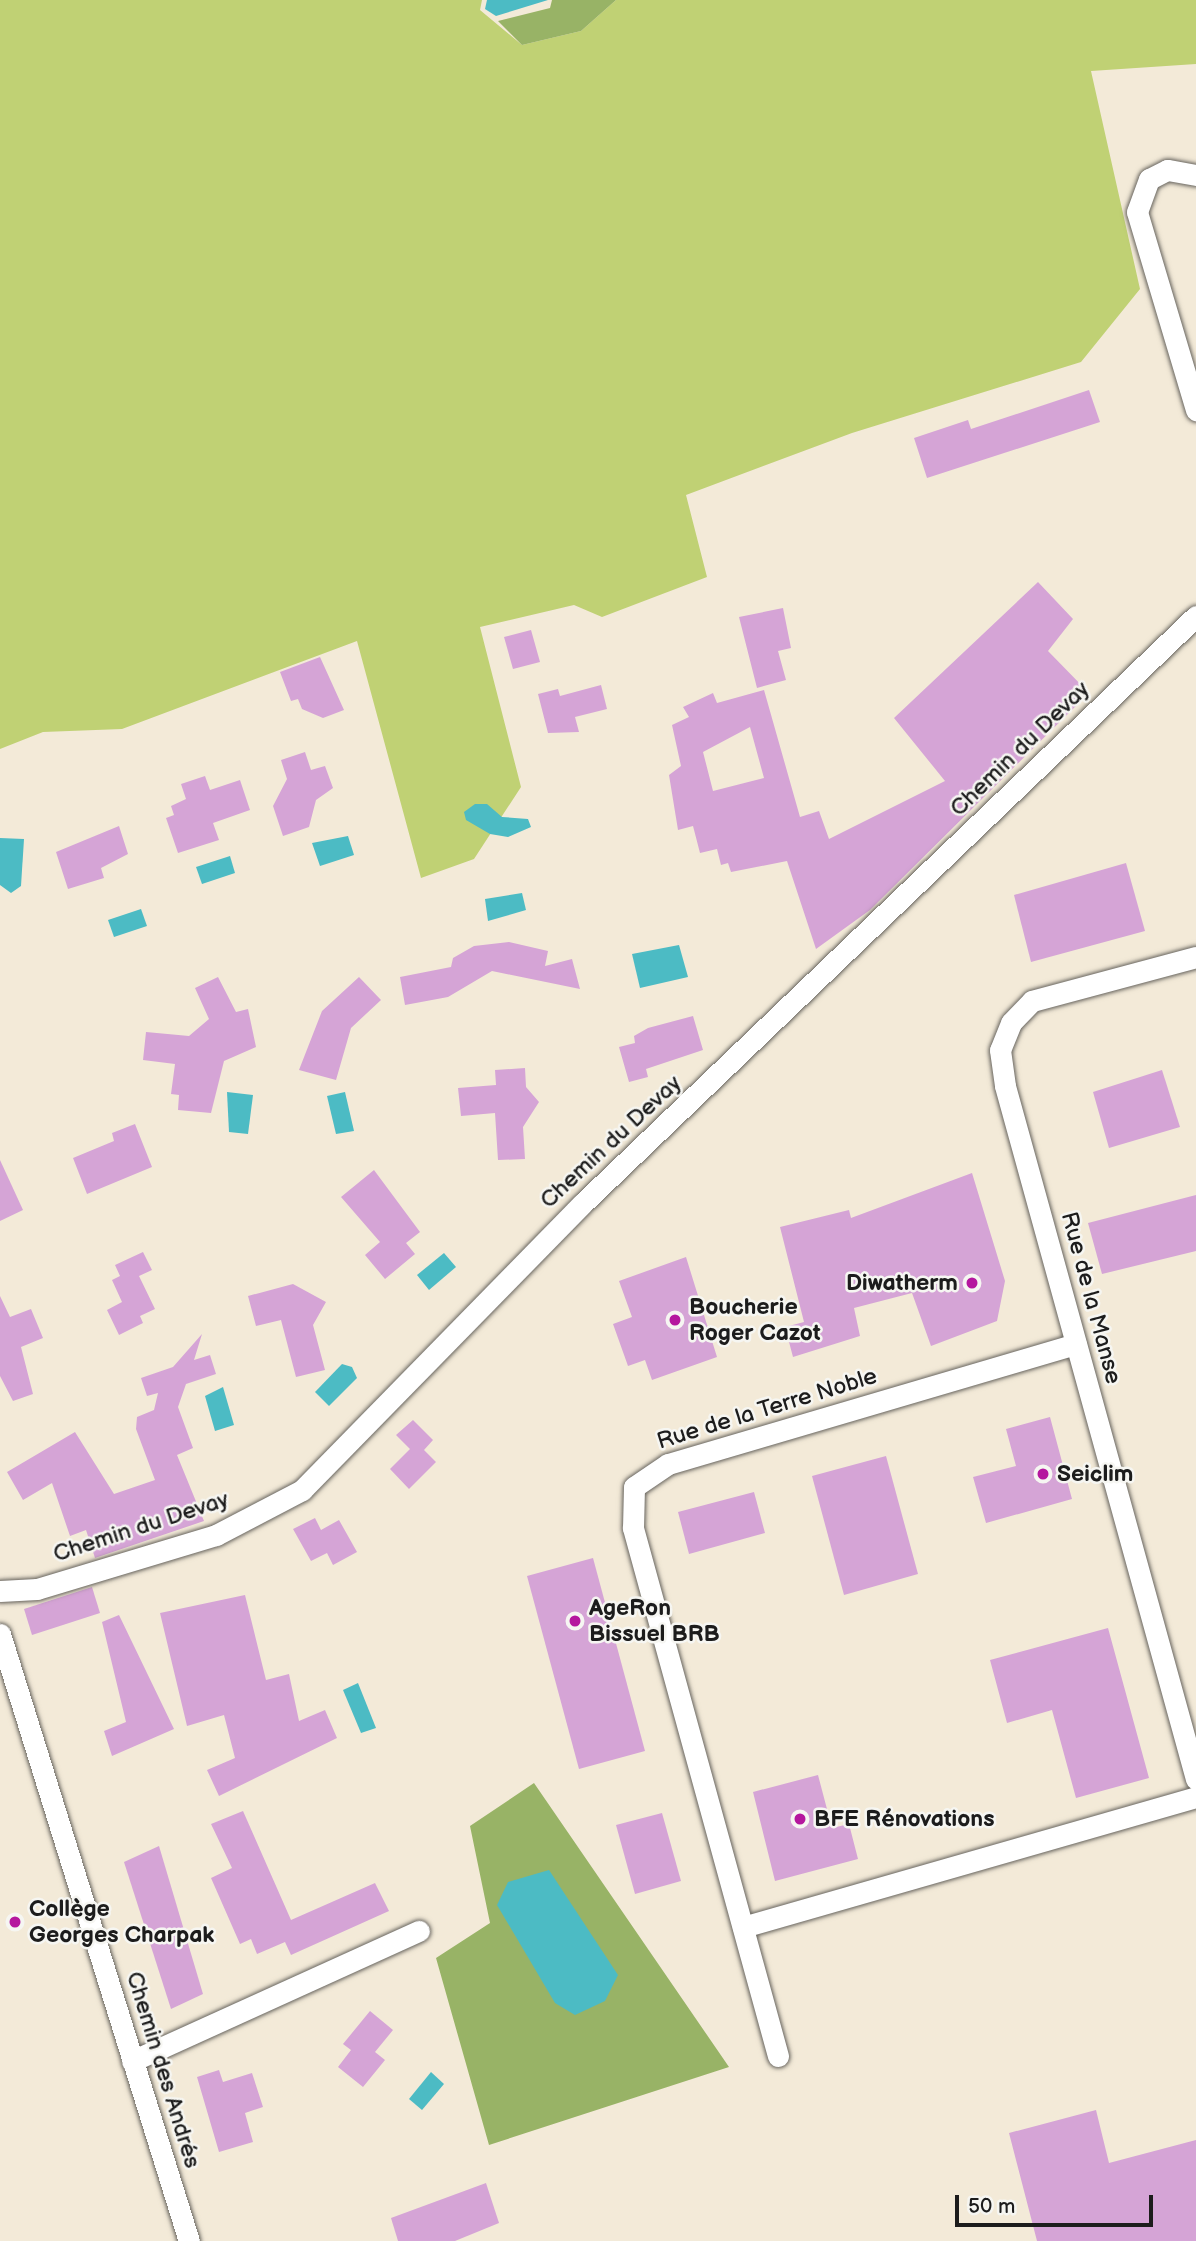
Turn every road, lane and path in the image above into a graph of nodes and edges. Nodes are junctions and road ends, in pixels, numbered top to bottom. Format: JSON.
{"nodes":[{"id":1,"x":1196,"y":175,"type":"edge"},
{"id":2,"x":1196,"y":410,"type":"edge"},
{"id":3,"x":1196,"y":616,"type":"edge"},
{"id":4,"x":1196,"y":957,"type":"edge"},
{"id":5,"x":1076,"y":1344,"type":"junction"},
{"id":6,"x":0,"y":1591,"type":"edge"},
{"id":7,"x":0,"y":1634,"type":"edge"},
{"id":8,"x":1196,"y":1779,"type":"edge"},
{"id":9,"x":1196,"y":1797,"type":"edge"},
{"id":10,"x":743,"y":1927,"type":"junction"},
{"id":11,"x":419,"y":1931,"type":"dead end"},
{"id":12,"x":778,"y":2056,"type":"dead end"},
{"id":13,"x":132,"y":2061,"type":"junction"},
{"id":14,"x":189,"y":2241,"type":"edge"}],
"edges":[{"from":1,"to":2,"type":"street"},
{"from":3,"to":6,"type":"street","name":"Chemin du Devay"},
{"from":4,"to":5,"type":"street","name":"Rue de la Manse"},
{"from":5,"to":8,"type":"street","name":"Rue de la Manse"},
{"from":5,"to":10,"type":"street","name":"Rue de la Terre Noble"},
{"from":7,"to":13,"type":"street","name":"Chemin des Andrés"},
{"from":9,"to":10,"type":"street"},
{"from":10,"to":12,"type":"street","name":"Rue de la Terre Noble"},
{"from":11,"to":13,"type":"street"},
{"from":13,"to":14,"type":"street","name":"Chemin des Andrés"}]}
